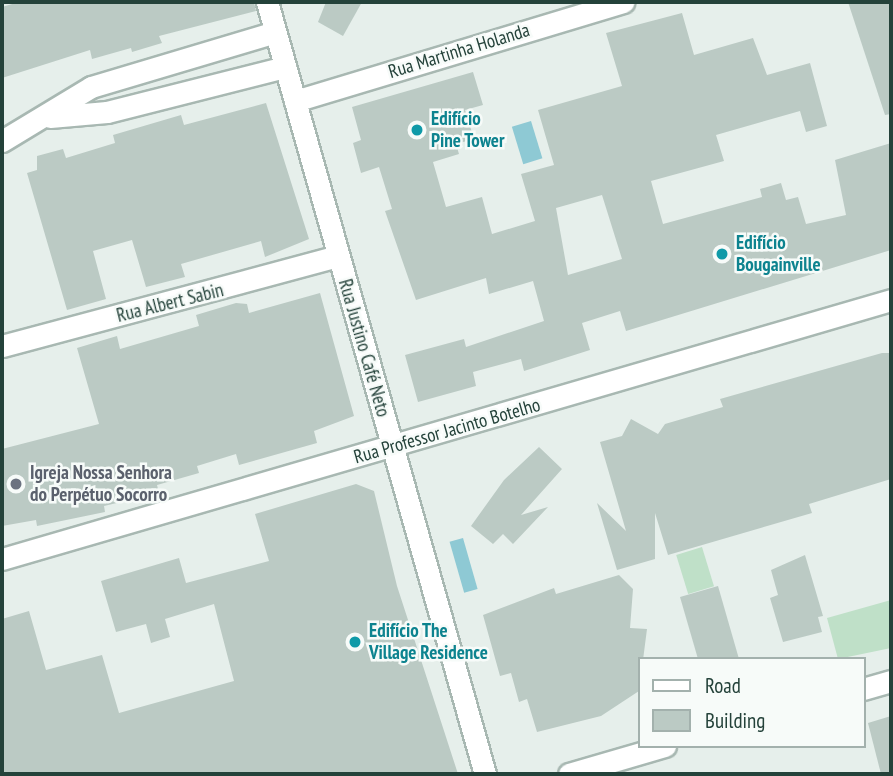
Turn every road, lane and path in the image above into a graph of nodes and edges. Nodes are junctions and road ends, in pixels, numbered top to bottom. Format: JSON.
{"nodes":[{"id":1,"x":267,"y":2,"type":"edge"},
{"id":2,"x":624,"y":2,"type":"edge"},
{"id":3,"x":275,"y":32,"type":"junction"},
{"id":4,"x":285,"y":67,"type":"junction"},
{"id":5,"x":295,"y":101,"type":"junction"},
{"id":6,"x":50,"y":117,"type":"junction"},
{"id":7,"x":2,"y":141,"type":"edge"},
{"id":8,"x":338,"y":256,"type":"junction"},
{"id":9,"x":891,"y":300,"type":"edge"},
{"id":10,"x":2,"y":346,"type":"edge"},
{"id":11,"x":392,"y":448,"type":"junction"},
{"id":12,"x":2,"y":559,"type":"edge"},
{"id":13,"x":891,"y":681,"type":"edge"},
{"id":14,"x":865,"y":688,"type":"edge"},
{"id":15,"x":658,"y":748,"type":"edge"},
{"id":16,"x":485,"y":774,"type":"edge"},
{"id":17,"x":569,"y":774,"type":"edge"}],
"edges":[{"from":1,"to":3,"type":"street","name":"Rua Justino Café Neto"},
{"from":2,"to":5,"type":"street","name":"Rua Martinha Holanda"},
{"from":3,"to":4,"type":"street","name":"Rua Justino Café Neto"},
{"from":3,"to":6,"type":"street"},
{"from":4,"to":5,"type":"street","name":"Rua Justino Café Neto"},
{"from":4,"to":6,"type":"street"},
{"from":5,"to":8,"type":"street","name":"Rua Justino Café Neto"},
{"from":6,"to":7,"type":"street"},
{"from":8,"to":10,"type":"street","name":"Rua Albert Sabin"},
{"from":8,"to":11,"type":"street","name":"Rua Justino Café Neto"},
{"from":9,"to":11,"type":"street","name":"Rua Professor Jacinto Botelho"},
{"from":11,"to":12,"type":"street","name":"Rua Professor Jacinto Botelho"},
{"from":11,"to":16,"type":"street","name":"Rua Justino Café Neto"},
{"from":13,"to":14,"type":"street"},
{"from":15,"to":17,"type":"street"}]}
